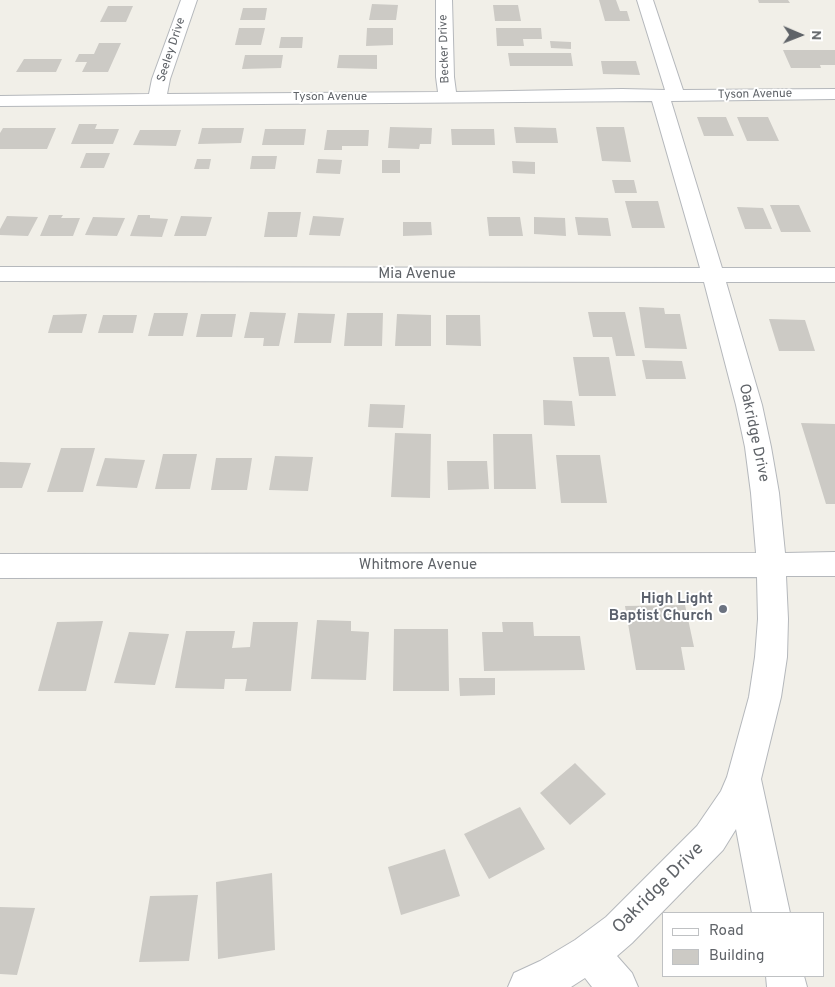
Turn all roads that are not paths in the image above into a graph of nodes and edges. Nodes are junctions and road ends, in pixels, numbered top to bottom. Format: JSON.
{"nodes":[{"id":1,"x":189,"y":0,"type":"edge"},
{"id":2,"x":444,"y":0,"type":"edge"},
{"id":3,"x":645,"y":0,"type":"edge"},
{"id":4,"x":835,"y":94,"type":"edge"},
{"id":5,"x":667,"y":96,"type":"junction"},
{"id":6,"x":448,"y":98,"type":"junction"},
{"id":7,"x":0,"y":100,"type":"edge"},
{"id":8,"x":157,"y":100,"type":"junction"},
{"id":9,"x":0,"y":274,"type":"edge"},
{"id":10,"x":713,"y":275,"type":"junction"},
{"id":11,"x":835,"y":275,"type":"edge"},
{"id":12,"x":771,"y":564,"type":"junction"},
{"id":13,"x":835,"y":564,"type":"edge"},
{"id":14,"x":0,"y":566,"type":"edge"},
{"id":15,"x":744,"y":779,"type":"junction"},
{"id":16,"x":771,"y":912,"type":"edge"},
{"id":17,"x":588,"y":954,"type":"junction"},
{"id":18,"x":528,"y":987,"type":"edge"},
{"id":19,"x":618,"y":987,"type":"edge"}],
"edges":[{"from":1,"to":8,"type":"street","name":"Seeley Drive"},
{"from":2,"to":6,"type":"street","name":"Becker Drive"},
{"from":3,"to":5,"type":"street","name":"Oakridge Drive"},
{"from":4,"to":5,"type":"street","name":"Tyson Avenue"},
{"from":5,"to":6,"type":"street","name":"Tyson Avenue"},
{"from":5,"to":10,"type":"street","name":"Oakridge Drive"},
{"from":6,"to":8,"type":"street","name":"Tyson Avenue"},
{"from":7,"to":8,"type":"street","name":"Tyson Avenue"},
{"from":9,"to":10,"type":"street","name":"Mia Avenue"},
{"from":10,"to":11,"type":"street","name":"Mia Avenue"},
{"from":10,"to":12,"type":"street","name":"Oakridge Drive"},
{"from":12,"to":13,"type":"street","name":"Whitmore Avenue"},
{"from":12,"to":14,"type":"street","name":"Whitmore Avenue"},
{"from":12,"to":15,"type":"street","name":"Oakridge Drive"},
{"from":15,"to":16,"type":"street","name":"Oakridge Drive"},
{"from":15,"to":17,"type":"street","name":"Oakridge Drive"},
{"from":17,"to":18,"type":"street","name":"Oakridge Drive"},
{"from":17,"to":19,"type":"street"}]}
